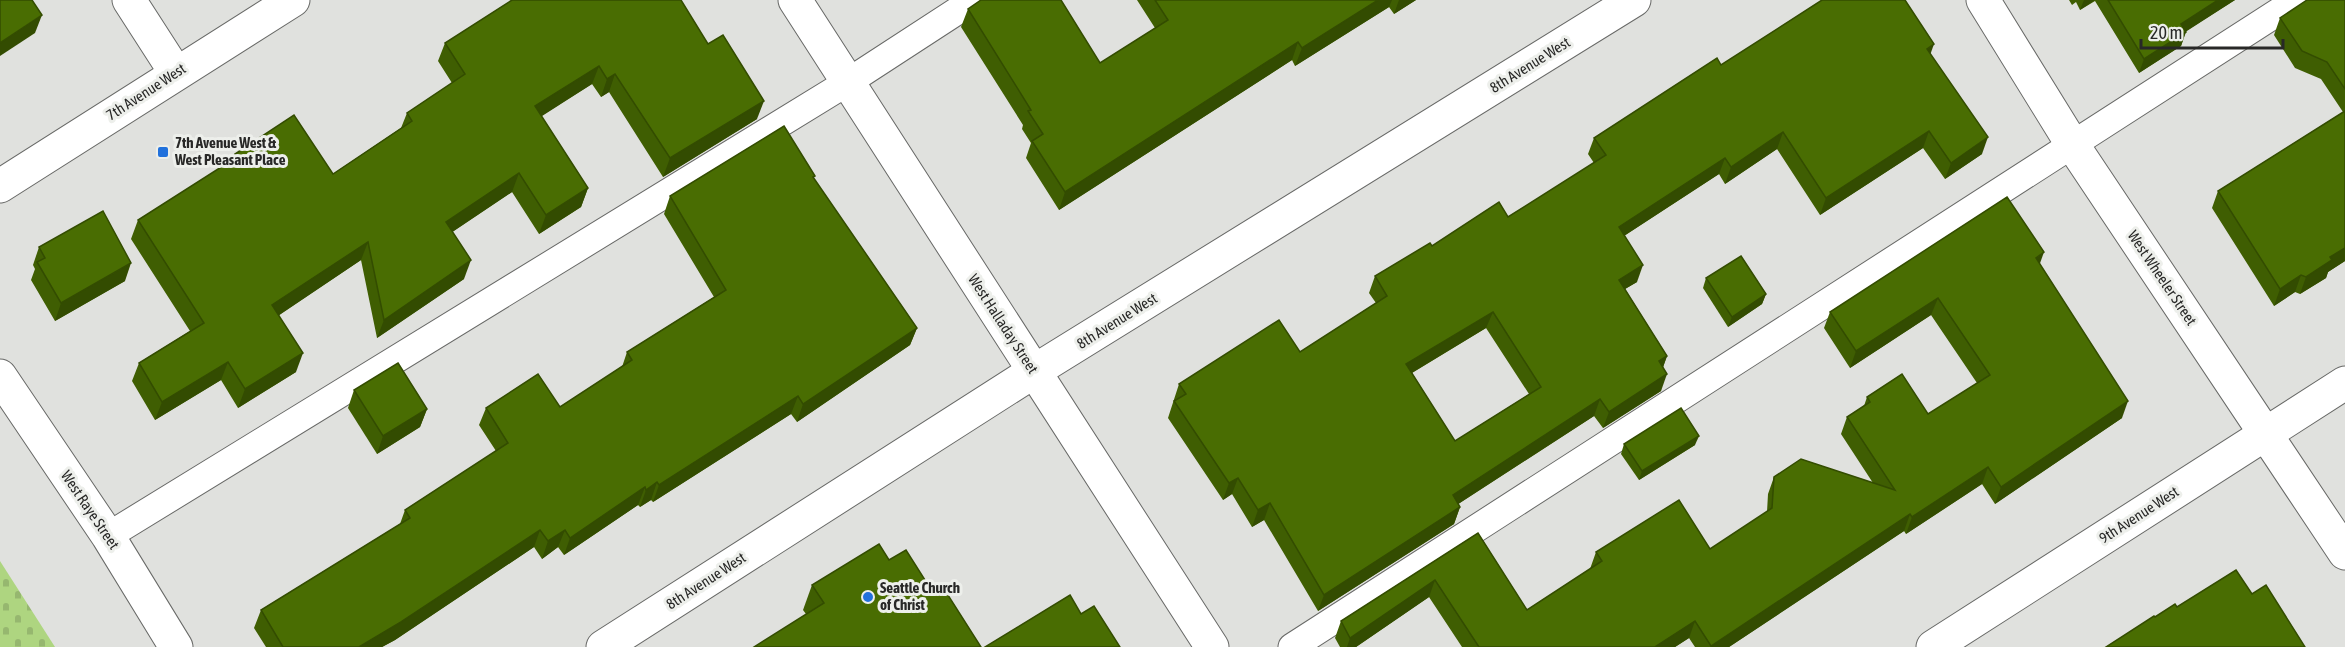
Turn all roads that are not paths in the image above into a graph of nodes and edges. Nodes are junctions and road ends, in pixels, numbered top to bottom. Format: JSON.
{"nodes":[{"id":1,"x":129,"y":0,"type":"edge"},
{"id":2,"x":293,"y":0,"type":"edge"},
{"id":3,"x":795,"y":0,"type":"edge"},
{"id":4,"x":974,"y":0,"type":"edge"},
{"id":5,"x":1634,"y":0,"type":"edge"},
{"id":6,"x":1983,"y":0,"type":"edge"},
{"id":7,"x":2297,"y":0,"type":"edge"},
{"id":8,"x":176,"y":73,"type":"junction"},
{"id":9,"x":848,"y":82,"type":"junction"},
{"id":10,"x":2072,"y":144,"type":"junction"},
{"id":11,"x":0,"y":186,"type":"edge"},
{"id":12,"x":1033,"y":372,"type":"junction"},
{"id":13,"x":0,"y":376,"type":"edge"},
{"id":14,"x":2345,"y":383,"type":"edge"},
{"id":15,"x":2265,"y":434,"type":"junction"},
{"id":16,"x":108,"y":537,"type":"junction"},
{"id":17,"x":2345,"y":553,"type":"edge"},
{"id":18,"x":176,"y":647,"type":"edge"},
{"id":19,"x":603,"y":647,"type":"edge"},
{"id":20,"x":1212,"y":647,"type":"edge"},
{"id":21,"x":1292,"y":647,"type":"edge"},
{"id":22,"x":1933,"y":647,"type":"edge"}],
"edges":[{"from":1,"to":8,"type":"street"},
{"from":2,"to":8,"type":"street","name":"7th Avenue West"},
{"from":3,"to":9,"type":"street","name":"West Halladay Street"},
{"from":4,"to":9,"type":"lane"},
{"from":5,"to":12,"type":"street","name":"8th Avenue West"},
{"from":6,"to":10,"type":"street","name":"West Wheeler Street"},
{"from":7,"to":10,"type":"lane"},
{"from":8,"to":11,"type":"street","name":"7th Avenue West"},
{"from":9,"to":12,"type":"street","name":"West Halladay Street"},
{"from":9,"to":16,"type":"lane"},
{"from":10,"to":15,"type":"street","name":"West Wheeler Street"},
{"from":10,"to":21,"type":"lane"},
{"from":12,"to":19,"type":"street","name":"8th Avenue West"},
{"from":12,"to":20,"type":"street","name":"West Halladay Street"},
{"from":13,"to":16,"type":"street","name":"West Raye Street"},
{"from":14,"to":15,"type":"street","name":"9th Avenue West"},
{"from":15,"to":17,"type":"street","name":"West Wheeler Street"},
{"from":15,"to":22,"type":"street","name":"9th Avenue West"},
{"from":16,"to":18,"type":"street","name":"West Raye Street"}]}
